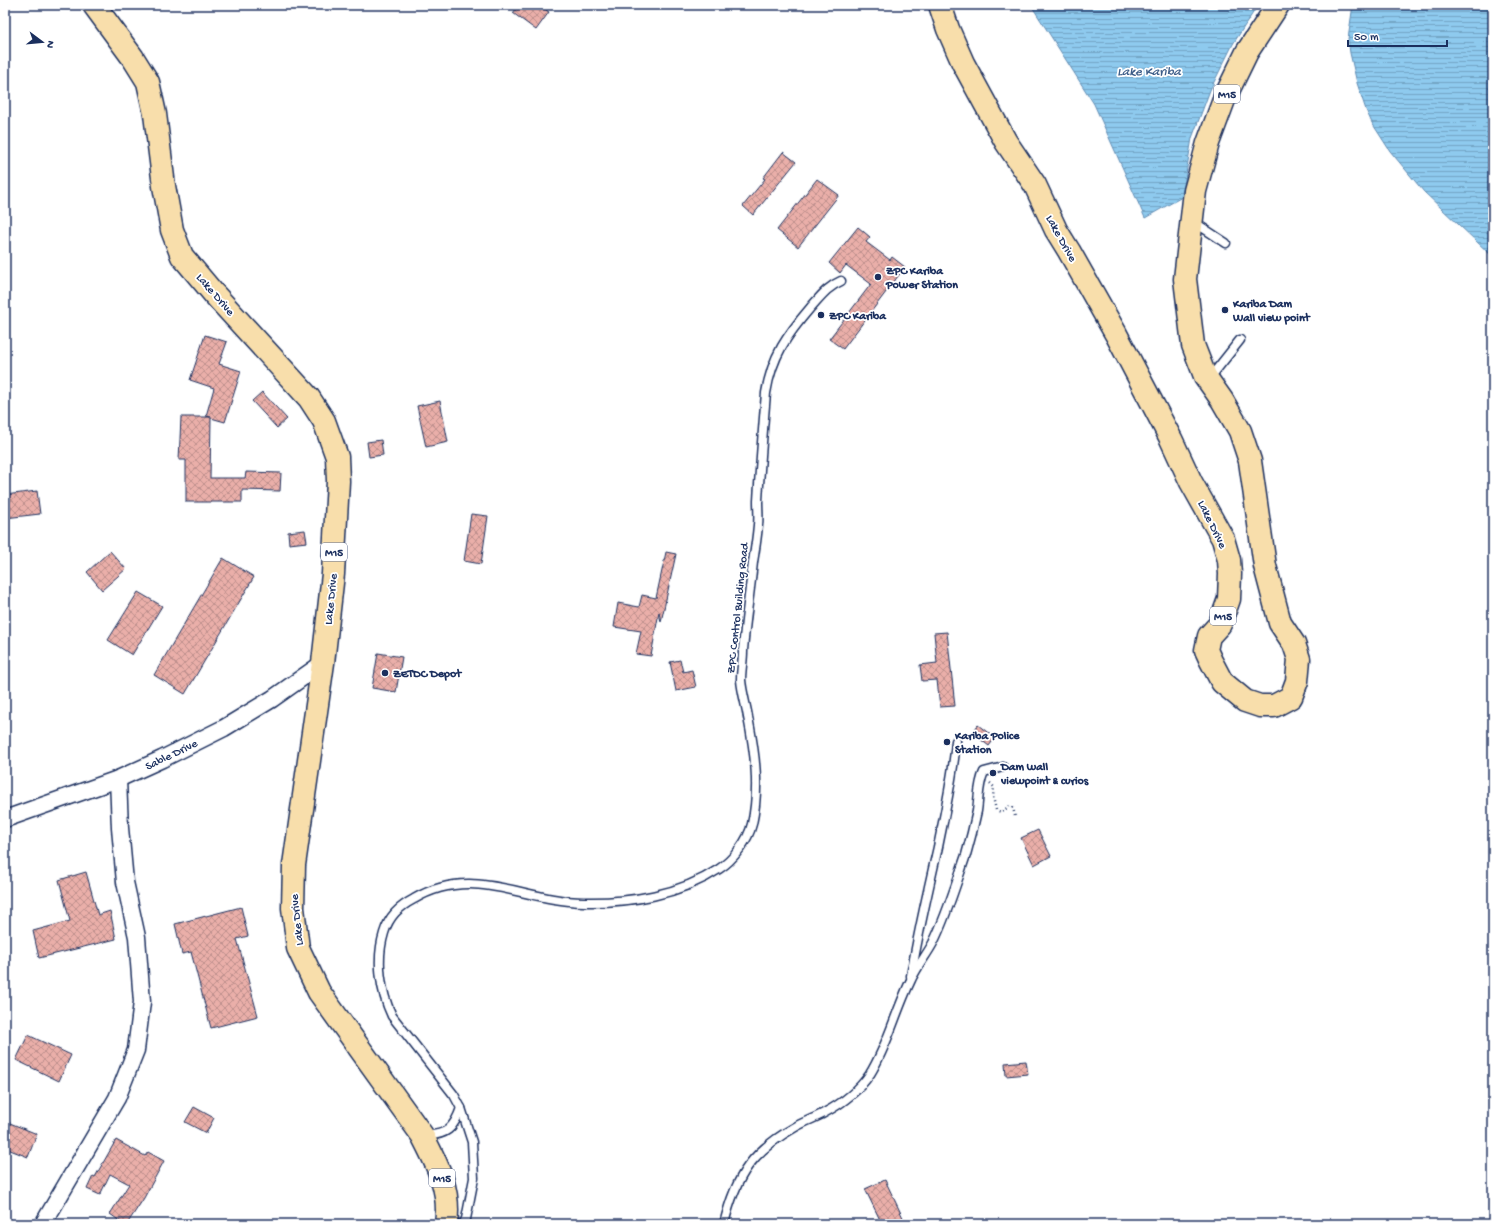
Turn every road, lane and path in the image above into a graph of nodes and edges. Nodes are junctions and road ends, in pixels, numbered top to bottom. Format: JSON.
{"nodes":[{"id":1,"x":94,"y":5,"type":"edge"},
{"id":2,"x":940,"y":5,"type":"edge"},
{"id":3,"x":1278,"y":5,"type":"edge"},
{"id":4,"x":1192,"y":221,"type":"junction"},
{"id":5,"x":1226,"y":243,"type":"dead end"},
{"id":6,"x":840,"y":281,"type":"dead end"},
{"id":7,"x":1240,"y":340,"type":"dead end"},
{"id":8,"x":1208,"y":380,"type":"junction"},
{"id":9,"x":323,"y":663,"type":"junction"},
{"id":10,"x":956,"y":741,"type":"dead end"},
{"id":11,"x":1003,"y":767,"type":"dead end"},
{"id":12,"x":984,"y":772,"type":"junction"},
{"id":13,"x":118,"y":779,"type":"junction"},
{"id":14,"x":1015,"y":816,"type":"dead end"},
{"id":15,"x":5,"y":819,"type":"edge"},
{"id":16,"x":910,"y":980,"type":"junction"},
{"id":17,"x":461,"y":1108,"type":"junction"},
{"id":18,"x":422,"y":1135,"type":"junction"},
{"id":19,"x":43,"y":1224,"type":"edge"},
{"id":20,"x":446,"y":1224,"type":"edge"},
{"id":21,"x":463,"y":1224,"type":"edge"},
{"id":22,"x":724,"y":1224,"type":"edge"}],
"edges":[{"from":1,"to":9,"type":"main road","name":"Lake Drive","number":"M15"},
{"from":2,"to":8,"type":"main road","name":"Lake Drive","number":"M15"},
{"from":3,"to":4,"type":"main road","name":"Lake Drive","number":"M15"},
{"from":4,"to":5,"type":"lane"},
{"from":4,"to":8,"type":"main road","name":"Lake Drive","number":"M15"},
{"from":6,"to":17,"type":"lane","name":"ZPC Control Building Road"},
{"from":7,"to":8,"type":"lane"},
{"from":9,"to":13,"type":"street","name":"Sable Drive"},
{"from":9,"to":18,"type":"main road","name":"Lake Drive","number":"M15"},
{"from":10,"to":16,"type":"lane"},
{"from":11,"to":12,"type":"lane"},
{"from":12,"to":14,"type":"path"},
{"from":12,"to":16,"type":"lane"},
{"from":13,"to":15,"type":"street","name":"Sable Drive"},
{"from":13,"to":19,"type":"street"},
{"from":16,"to":22,"type":"lane"},
{"from":17,"to":18,"type":"lane"},
{"from":17,"to":21,"type":"lane","name":"ZPC Control Building Road"},
{"from":18,"to":20,"type":"main road","name":"Lake Drive","number":"M15"}]}
